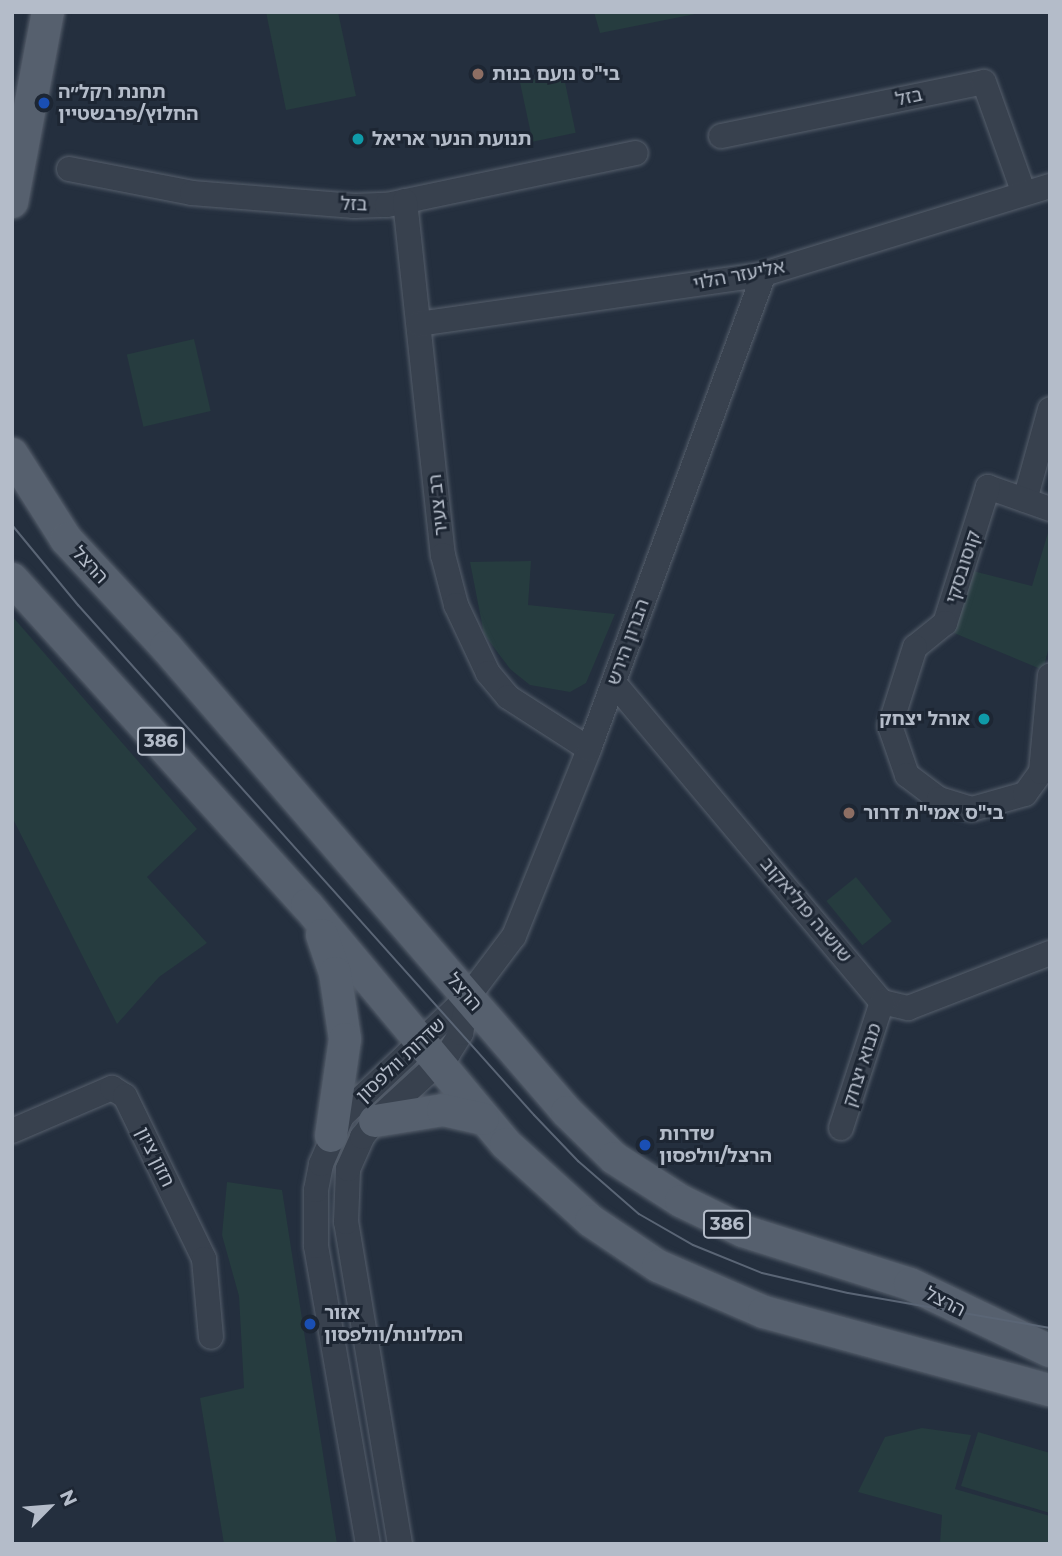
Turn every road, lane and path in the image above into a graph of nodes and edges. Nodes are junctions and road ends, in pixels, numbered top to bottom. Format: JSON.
{"nodes":[{"id":1,"x":48,"y":12,"type":"edge"},
{"id":2,"x":55,"y":12,"type":"edge"},
{"id":3,"x":42,"y":43,"type":"junction"},
{"id":4,"x":721,"y":136,"type":"dead end"},
{"id":5,"x":636,"y":153,"type":"dead end"},
{"id":6,"x":69,"y":169,"type":"dead end"},
{"id":7,"x":1050,"y":186,"type":"edge"},
{"id":8,"x":14,"y":187,"type":"edge"},
{"id":9,"x":1023,"y":191,"type":"junction"},
{"id":10,"x":405,"y":201,"type":"junction"},
{"id":11,"x":764,"y":274,"type":"junction"},
{"id":12,"x":419,"y":324,"type":"junction"},
{"id":13,"x":1050,"y":409,"type":"edge"},
{"id":14,"x":14,"y":460,"type":"edge"},
{"id":15,"x":1025,"y":500,"type":"junction"},
{"id":16,"x":1050,"y":509,"type":"edge"},
{"id":17,"x":12,"y":579,"type":"edge"},
{"id":18,"x":1050,"y":675,"type":"edge"},
{"id":19,"x":614,"y":683,"type":"junction"},
{"id":20,"x":589,"y":749,"type":"junction"},
{"id":21,"x":307,"y":905,"type":"junction"},
{"id":22,"x":1050,"y":953,"type":"edge"},
{"id":23,"x":468,"y":997,"type":"junction"},
{"id":24,"x":882,"y":1002,"type":"junction"},
{"id":25,"x":429,"y":1054,"type":"junction"},
{"id":26,"x":483,"y":1119,"type":"junction"},
{"id":27,"x":375,"y":1121,"type":"junction"},
{"id":28,"x":841,"y":1128,"type":"dead end"},
{"id":29,"x":12,"y":1131,"type":"edge"},
{"id":30,"x":331,"y":1136,"type":"junction"},
{"id":31,"x":211,"y":1337,"type":"dead end"},
{"id":32,"x":1050,"y":1351,"type":"edge"},
{"id":33,"x":1050,"y":1390,"type":"edge"},
{"id":34,"x":368,"y":1544,"type":"edge"},
{"id":35,"x":400,"y":1544,"type":"edge"}],
"edges":[{"from":1,"to":3,"type":"main road"},
{"from":2,"to":3,"type":"main road"},
{"from":3,"to":8,"type":"main road"},
{"from":4,"to":9,"type":"street","name":"בזל"},
{"from":5,"to":10,"type":"street","name":"בזל"},
{"from":6,"to":10,"type":"street","name":"בזל"},
{"from":7,"to":9,"type":"street","name":"אליעזר הלוי"},
{"from":9,"to":11,"type":"street","name":"אליעזר הלוי"},
{"from":10,"to":12,"type":"street","name":"רב צעיר"},
{"from":11,"to":12,"type":"street","name":"אליעזר הלוי"},
{"from":11,"to":19,"type":"street","name":"הברון הירש"},
{"from":12,"to":20,"type":"street","name":"רב צעיר"},
{"from":13,"to":15,"type":"street"},
{"from":14,"to":23,"type":"main road","name":"הרצל","number":"386"},
{"from":15,"to":16,"type":"street","name":"קוסובסקי"},
{"from":15,"to":18,"type":"street","name":"קוסובסקי"},
{"from":17,"to":21,"type":"main road","number":"386"},
{"from":19,"to":20,"type":"street","name":"הברון הירש"},
{"from":19,"to":24,"type":"street","name":"שושנה פוליאקוב"},
{"from":20,"to":23,"type":"street","name":"הברון הירש"},
{"from":21,"to":25,"type":"main road","number":"386"},
{"from":21,"to":30,"type":"main road"},
{"from":22,"to":24,"type":"street"},
{"from":23,"to":25,"type":"street","name":"שדרות וולפסון"},
{"from":23,"to":32,"type":"main road","name":"הרצל","number":"386"},
{"from":24,"to":28,"type":"street","name":"מבוא יצחק"},
{"from":25,"to":26,"type":"main road","number":"386"},
{"from":25,"to":27,"type":"street","name":"שדרות וולפסון"},
{"from":25,"to":30,"type":"street","name":"שדרות וולפסון"},
{"from":26,"to":27,"type":"main road"},
{"from":26,"to":33,"type":"main road","number":"386"},
{"from":27,"to":35,"type":"street","name":"שדרות וולפסון"},
{"from":29,"to":31,"type":"street","name":"חזון ציון"},
{"from":30,"to":34,"type":"street","name":"שדרות וולפסון"}]}
